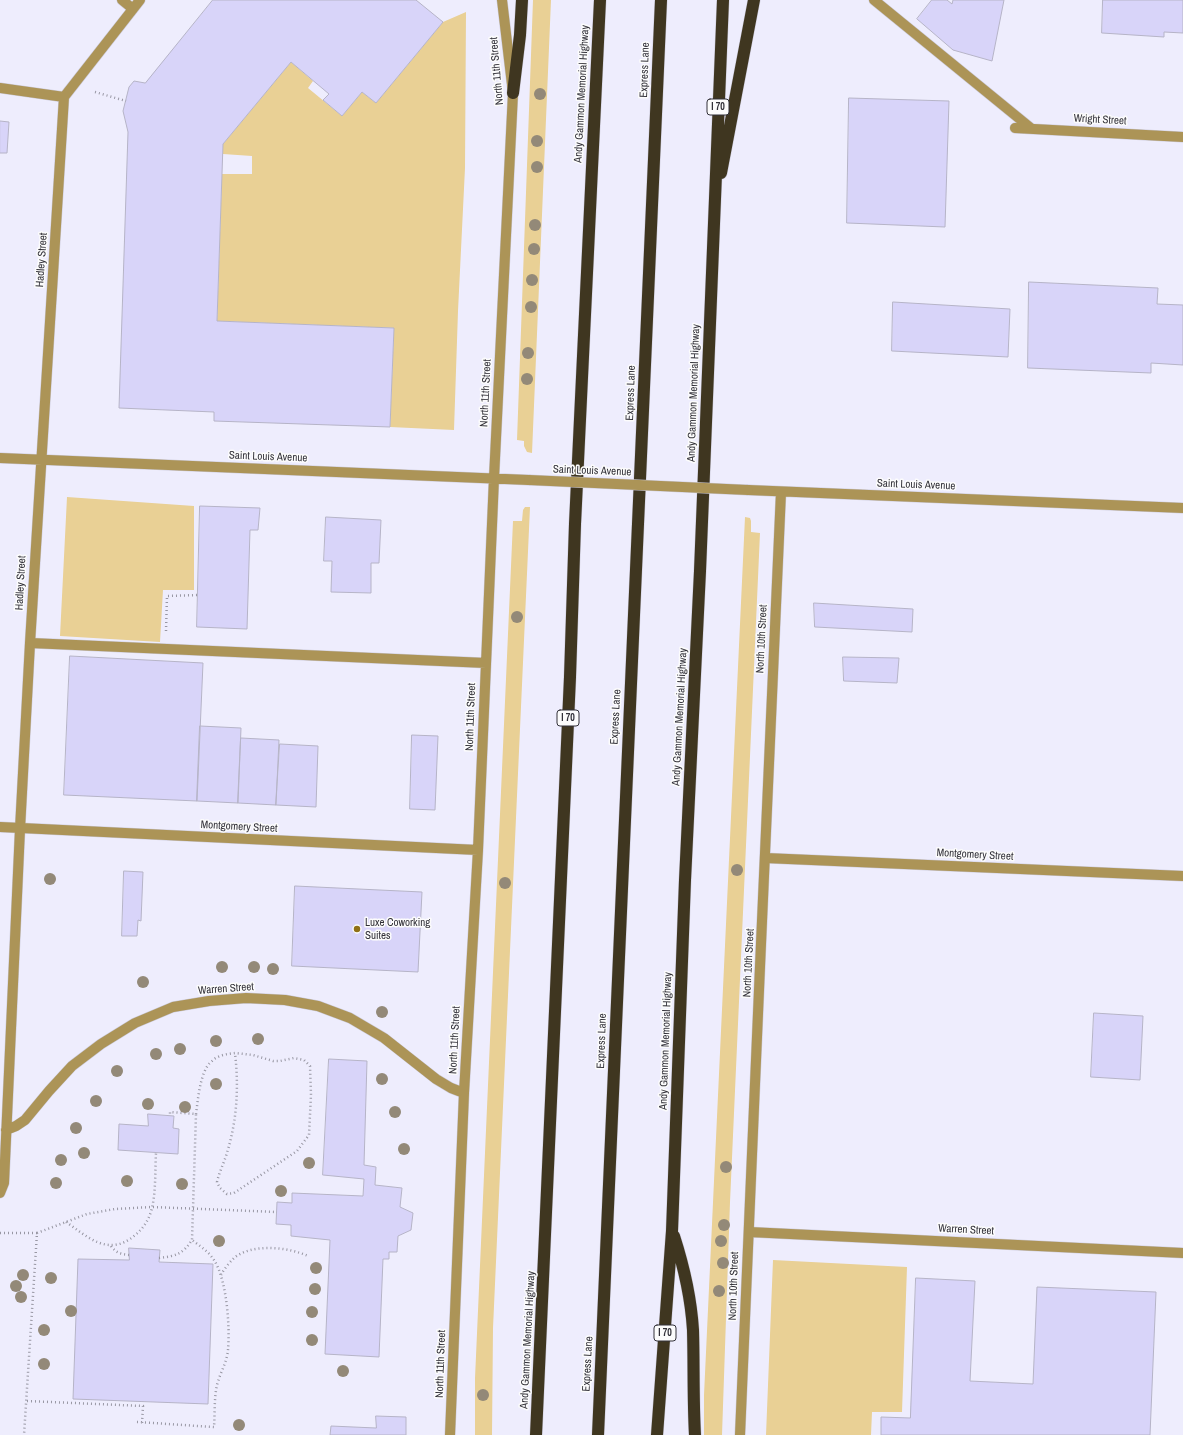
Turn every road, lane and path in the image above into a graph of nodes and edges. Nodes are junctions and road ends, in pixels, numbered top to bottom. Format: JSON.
{"nodes":[{"id":1,"x":122,"y":0,"type":"edge"},
{"id":2,"x":140,"y":0,"type":"edge"},
{"id":3,"x":502,"y":0,"type":"edge"},
{"id":4,"x":522,"y":0,"type":"edge"},
{"id":5,"x":600,"y":0,"type":"edge"},
{"id":6,"x":660,"y":0,"type":"edge"},
{"id":7,"x":723,"y":0,"type":"edge"},
{"id":8,"x":754,"y":0,"type":"edge"},
{"id":9,"x":874,"y":0,"type":"edge"},
{"id":10,"x":133,"y":9,"type":"junction"},
{"id":11,"x":0,"y":88,"type":"edge"},
{"id":12,"x":95,"y":92,"type":"dead end"},
{"id":13,"x":513,"y":93,"type":"junction"},
{"id":14,"x":64,"y":97,"type":"junction"},
{"id":15,"x":126,"y":101,"type":"dead end"},
{"id":16,"x":1015,"y":128,"type":"dead end"},
{"id":17,"x":1032,"y":129,"type":"junction"},
{"id":18,"x":1183,"y":137,"type":"edge"},
{"id":19,"x":714,"y":213,"type":"junction"},
{"id":20,"x":0,"y":458,"type":"edge"},
{"id":21,"x":41,"y":459,"type":"junction"},
{"id":22,"x":494,"y":478,"type":"junction"},
{"id":23,"x":781,"y":492,"type":"junction"},
{"id":24,"x":1183,"y":508,"type":"edge"},
{"id":25,"x":198,"y":595,"type":"dead end"},
{"id":26,"x":30,"y":643,"type":"junction"},
{"id":27,"x":166,"y":649,"type":"junction"},
{"id":28,"x":486,"y":663,"type":"junction"},
{"id":29,"x":0,"y":827,"type":"edge"},
{"id":30,"x":20,"y":829,"type":"junction"},
{"id":31,"x":478,"y":850,"type":"junction"},
{"id":32,"x":765,"y":858,"type":"junction"},
{"id":33,"x":1183,"y":876,"type":"edge"},
{"id":34,"x":235,"y":1052,"type":"junction"},
{"id":35,"x":464,"y":1093,"type":"junction"},
{"id":36,"x":196,"y":1114,"type":"junction"},
{"id":37,"x":170,"y":1116,"type":"dead end"},
{"id":38,"x":6,"y":1130,"type":"junction"},
{"id":39,"x":156,"y":1153,"type":"dead end"},
{"id":40,"x":0,"y":1193,"type":"edge"},
{"id":41,"x":152,"y":1207,"type":"junction"},
{"id":42,"x":194,"y":1209,"type":"junction"},
{"id":43,"x":277,"y":1212,"type":"dead end"},
{"id":44,"x":66,"y":1222,"type":"junction"},
{"id":45,"x":672,"y":1231,"type":"junction"},
{"id":46,"x":748,"y":1232,"type":"junction"},
{"id":47,"x":0,"y":1233,"type":"edge"},
{"id":48,"x":37,"y":1233,"type":"junction"},
{"id":49,"x":192,"y":1240,"type":"junction"},
{"id":50,"x":111,"y":1246,"type":"junction"},
{"id":51,"x":1183,"y":1252,"type":"edge"},
{"id":52,"x":129,"y":1255,"type":"dead end"},
{"id":53,"x":308,"y":1256,"type":"dead end"},
{"id":54,"x":159,"y":1258,"type":"dead end"},
{"id":55,"x":221,"y":1276,"type":"junction"},
{"id":56,"x":27,"y":1401,"type":"junction"},
{"id":57,"x":137,"y":1422,"type":"dead end"},
{"id":58,"x":142,"y":1422,"type":"junction"},
{"id":59,"x":24,"y":1435,"type":"edge"},
{"id":60,"x":450,"y":1435,"type":"edge"},
{"id":61,"x":536,"y":1435,"type":"edge"},
{"id":62,"x":598,"y":1435,"type":"edge"},
{"id":63,"x":657,"y":1435,"type":"edge"},
{"id":64,"x":694,"y":1435,"type":"edge"},
{"id":65,"x":740,"y":1435,"type":"edge"}],
"edges":[{"from":1,"to":10,"type":"street"},
{"from":2,"to":10,"type":"street"},
{"from":3,"to":13,"type":"street","name":"North 11th Street"},
{"from":4,"to":13,"type":"highway"},
{"from":5,"to":61,"type":"highway","name":"Andy Gammon Memorial Highway","number":"I 70"},
{"from":6,"to":62,"type":"highway","name":"Express Lane"},
{"from":7,"to":19,"type":"highway","name":"Andy Gammon Memorial Highway","number":"I 70"},
{"from":8,"to":19,"type":"highway"},
{"from":9,"to":17,"type":"street"},
{"from":10,"to":14,"type":"street"},
{"from":11,"to":14,"type":"street"},
{"from":12,"to":15,"type":"path"},
{"from":13,"to":22,"type":"street","name":"North 11th Street"},
{"from":14,"to":21,"type":"street","name":"Hadley Street"},
{"from":16,"to":17,"type":"street","name":"Wright Street"},
{"from":17,"to":18,"type":"street","name":"Wright Street"},
{"from":19,"to":45,"type":"highway","name":"Andy Gammon Memorial Highway","number":"I 70"},
{"from":20,"to":21,"type":"street","name":"Saint Louis Avenue"},
{"from":21,"to":22,"type":"street","name":"Saint Louis Avenue"},
{"from":21,"to":26,"type":"street","name":"Hadley Street"},
{"from":22,"to":23,"type":"street","name":"Saint Louis Avenue","bridge":true},
{"from":22,"to":28,"type":"street","name":"North 11th Street"},
{"from":23,"to":24,"type":"street","name":"Saint Louis Avenue"},
{"from":23,"to":32,"type":"street","name":"North 10th Street"},
{"from":25,"to":27,"type":"path"},
{"from":26,"to":27,"type":"street"},
{"from":26,"to":30,"type":"street","name":"Hadley Street"},
{"from":27,"to":28,"type":"street"},
{"from":28,"to":31,"type":"street","name":"North 11th Street"},
{"from":29,"to":30,"type":"street","name":"Montgomery Street"},
{"from":30,"to":31,"type":"street","name":"Montgomery Street"},
{"from":30,"to":38,"type":"street","name":"Hadley Street"},
{"from":31,"to":35,"type":"street","name":"North 11th Street"},
{"from":32,"to":33,"type":"street","name":"Montgomery Street"},
{"from":32,"to":46,"type":"street","name":"North 10th Street"},
{"from":34,"to":34,"type":"path"},
{"from":34,"to":36,"type":"path"},
{"from":35,"to":38,"type":"street","name":"Warren Street"},
{"from":35,"to":60,"type":"street","name":"North 11th Street"},
{"from":36,"to":37,"type":"path"},
{"from":36,"to":42,"type":"path"},
{"from":38,"to":40,"type":"street","name":"Hadley Street"},
{"from":39,"to":41,"type":"path"},
{"from":41,"to":42,"type":"path"},
{"from":41,"to":44,"type":"path"},
{"from":41,"to":50,"type":"path"},
{"from":42,"to":43,"type":"path"},
{"from":42,"to":49,"type":"path"},
{"from":44,"to":48,"type":"path"},
{"from":44,"to":50,"type":"path"},
{"from":45,"to":63,"type":"highway","name":"Andy Gammon Memorial Highway","number":"I 70"},
{"from":45,"to":64,"type":"highway"},
{"from":46,"to":51,"type":"street","name":"Warren Street"},
{"from":46,"to":65,"type":"street","name":"North 10th Street"},
{"from":47,"to":48,"type":"path"},
{"from":48,"to":56,"type":"path"},
{"from":49,"to":54,"type":"path"},
{"from":49,"to":55,"type":"path"},
{"from":50,"to":52,"type":"path"},
{"from":53,"to":55,"type":"path"},
{"from":55,"to":58,"type":"path"},
{"from":56,"to":58,"type":"path"},
{"from":56,"to":59,"type":"path"},
{"from":57,"to":58,"type":"path"}]}
